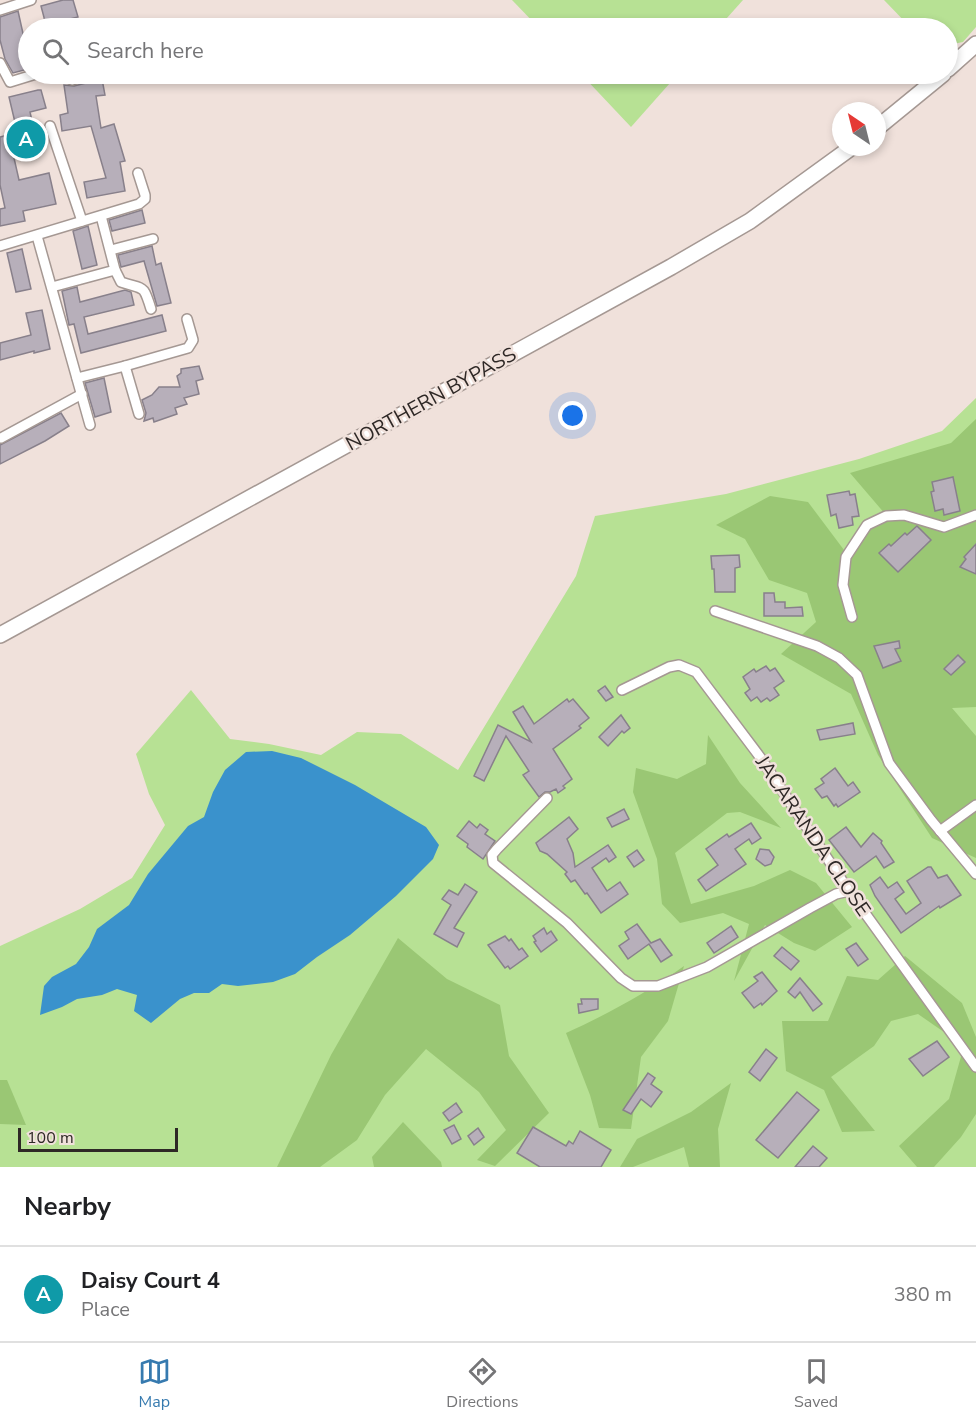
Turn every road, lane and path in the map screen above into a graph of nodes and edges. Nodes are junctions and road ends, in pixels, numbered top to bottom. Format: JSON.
{"nodes":[{"id":1,"x":31,"y":0,"type":"edge"},
{"id":2,"x":0,"y":10,"type":"edge"},
{"id":3,"x":976,"y":44,"type":"edge"},
{"id":4,"x":958,"y":60,"type":"edge"},
{"id":5,"x":0,"y":63,"type":"edge"},
{"id":6,"x":18,"y":80,"type":"edge"},
{"id":7,"x":931,"y":84,"type":"edge"},
{"id":8,"x":886,"y":121,"type":"edge"},
{"id":9,"x":50,"y":126,"type":"dead end"},
{"id":10,"x":840,"y":156,"type":"edge"},
{"id":11,"x":138,"y":173,"type":"dead end"},
{"id":12,"x":101,"y":216,"type":"junction"},
{"id":13,"x":82,"y":221,"type":"junction"},
{"id":14,"x":37,"y":236,"type":"junction"},
{"id":15,"x":153,"y":239,"type":"dead end"},
{"id":16,"x":0,"y":246,"type":"edge"},
{"id":17,"x":111,"y":250,"type":"junction"},
{"id":18,"x":115,"y":270,"type":"junction"},
{"id":19,"x":52,"y":287,"type":"junction"},
{"id":20,"x":151,"y":309,"type":"dead end"},
{"id":21,"x":187,"y":319,"type":"dead end"},
{"id":22,"x":125,"y":366,"type":"junction"},
{"id":23,"x":77,"y":378,"type":"junction"},
{"id":24,"x":82,"y":394,"type":"junction"},
{"id":25,"x":139,"y":414,"type":"dead end"},
{"id":26,"x":90,"y":425,"type":"dead end"},
{"id":27,"x":1,"y":438,"type":"edge"},
{"id":28,"x":976,"y":515,"type":"edge"},
{"id":29,"x":715,"y":610,"type":"dead end"},
{"id":30,"x":852,"y":617,"type":"dead end"},
{"id":31,"x":0,"y":635,"type":"edge"},
{"id":32,"x":622,"y":690,"type":"dead end"},
{"id":33,"x":547,"y":798,"type":"dead end"},
{"id":34,"x":976,"y":805,"type":"edge"},
{"id":35,"x":940,"y":831,"type":"junction"},
{"id":36,"x":976,"y":874,"type":"edge"},
{"id":37,"x":849,"y":891,"type":"junction"},
{"id":38,"x":976,"y":1068,"type":"edge"}],
"edges":[{"from":1,"to":2,"type":"street"},
{"from":3,"to":4,"type":"main road"},
{"from":5,"to":6,"type":"street"},
{"from":7,"to":8,"type":"main road"},
{"from":9,"to":13,"type":"street"},
{"from":10,"to":31,"type":"main road","name":"NORTHERN BYPASS"},
{"from":11,"to":12,"type":"street"},
{"from":12,"to":13,"type":"street"},
{"from":12,"to":17,"type":"street"},
{"from":13,"to":14,"type":"street"},
{"from":14,"to":16,"type":"street"},
{"from":14,"to":19,"type":"street"},
{"from":15,"to":17,"type":"street"},
{"from":17,"to":18,"type":"street"},
{"from":18,"to":19,"type":"street"},
{"from":18,"to":20,"type":"street"},
{"from":19,"to":23,"type":"street"},
{"from":21,"to":22,"type":"street"},
{"from":22,"to":23,"type":"street"},
{"from":22,"to":25,"type":"street"},
{"from":23,"to":24,"type":"street"},
{"from":24,"to":26,"type":"street"},
{"from":24,"to":27,"type":"street"},
{"from":28,"to":30,"type":"street"},
{"from":29,"to":35,"type":"street"},
{"from":32,"to":37,"type":"street","name":"JACARANDA CLOSE"},
{"from":33,"to":37,"type":"street"},
{"from":34,"to":35,"type":"street"},
{"from":35,"to":36,"type":"street"},
{"from":37,"to":38,"type":"street","name":"JACARANDA CLOSE"}]}
